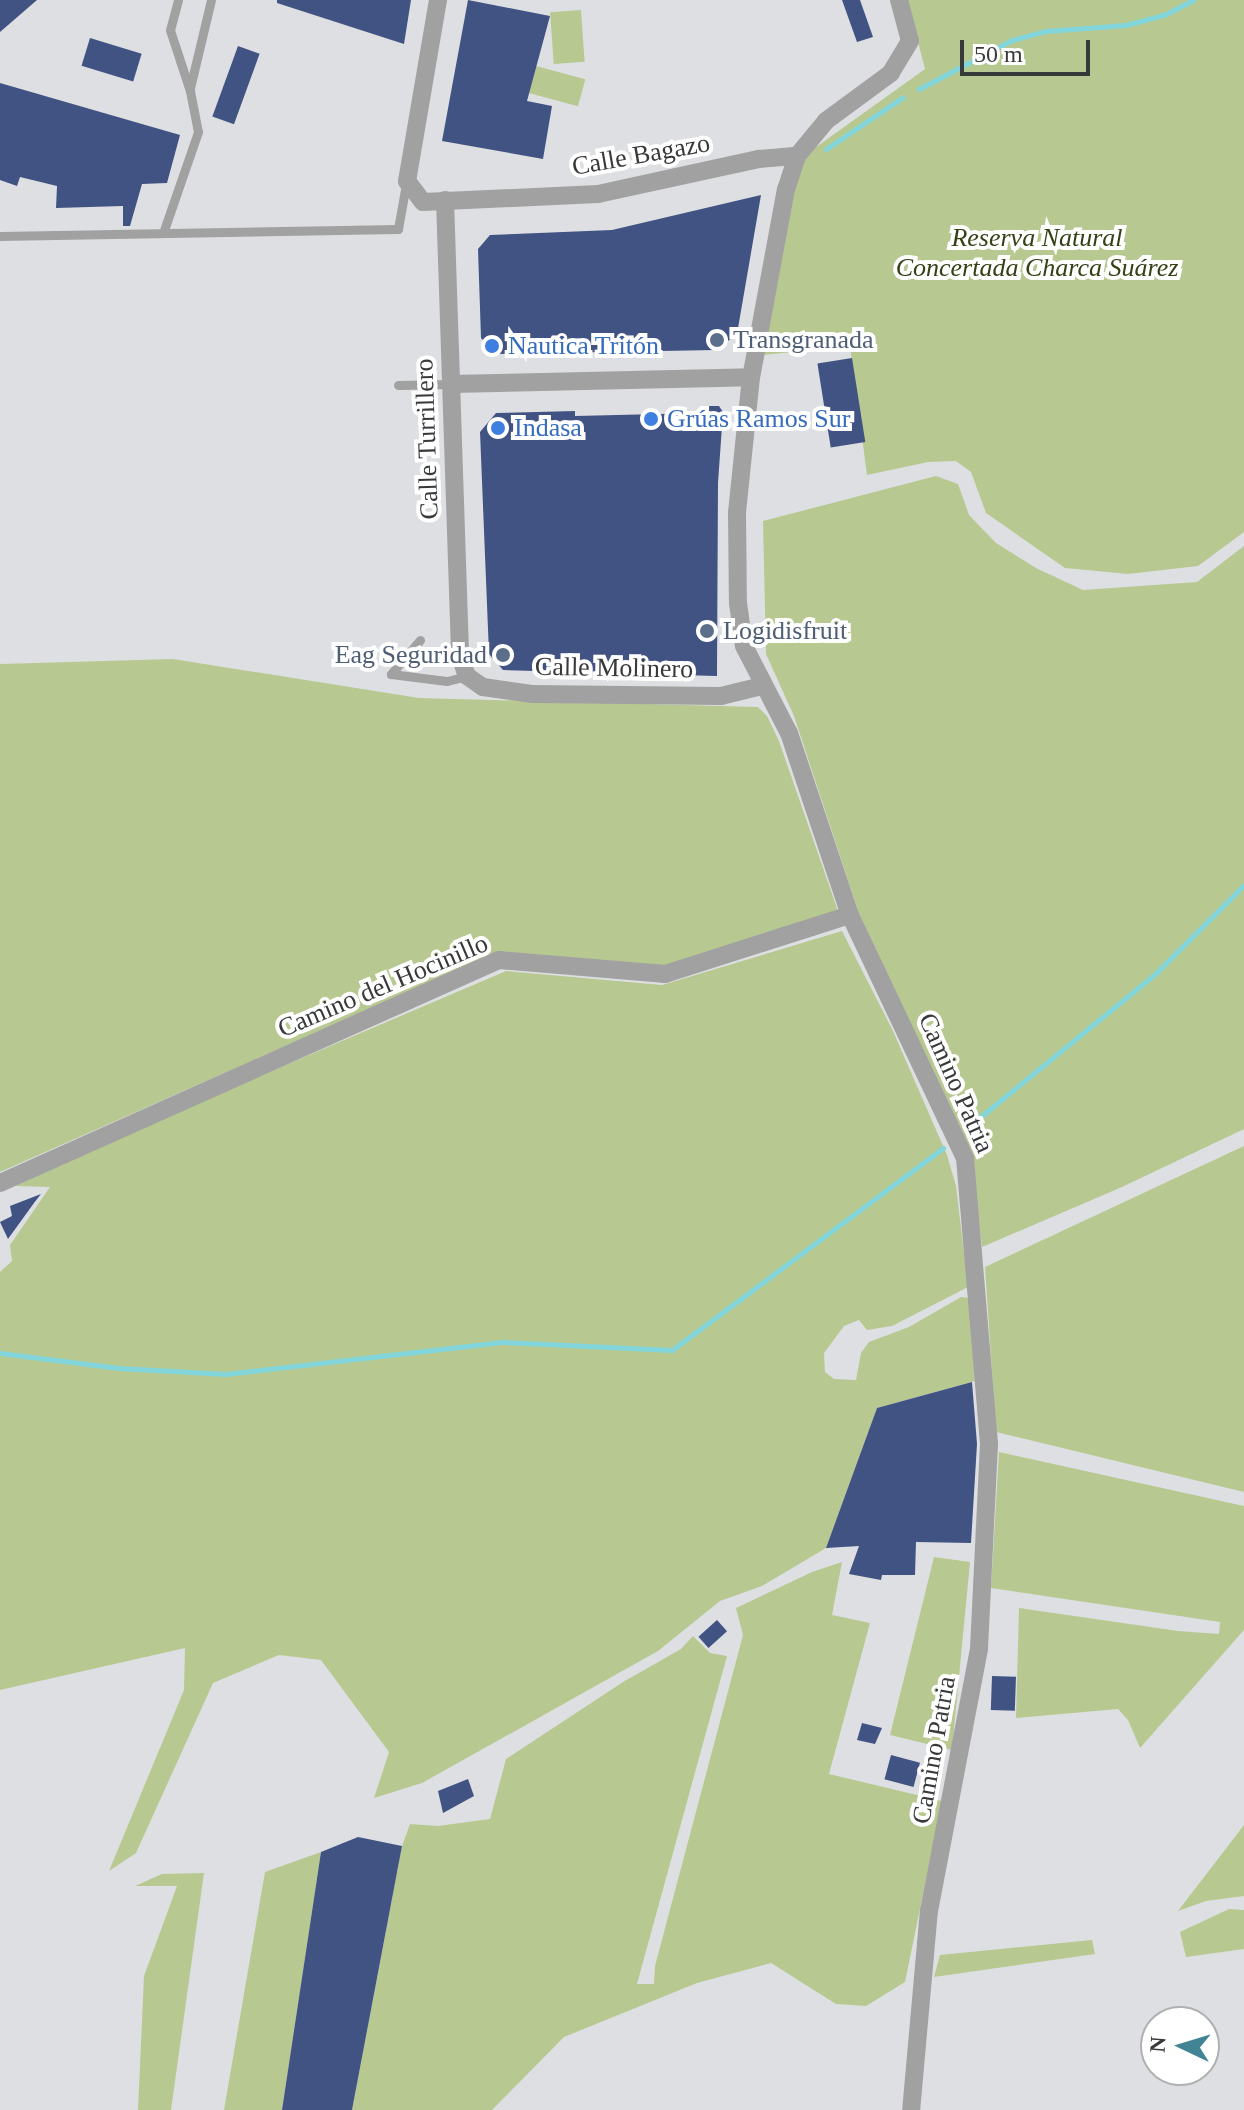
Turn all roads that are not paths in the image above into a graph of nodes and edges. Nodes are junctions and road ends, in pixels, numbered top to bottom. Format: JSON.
{"nodes":[{"id":1,"x":178,"y":0,"type":"edge"},
{"id":2,"x":211,"y":0,"type":"edge"},
{"id":3,"x":438,"y":0,"type":"edge"},
{"id":4,"x":899,"y":0,"type":"edge"},
{"id":5,"x":190,"y":91,"type":"junction"},
{"id":6,"x":797,"y":156,"type":"junction"},
{"id":7,"x":407,"y":181,"type":"junction"},
{"id":8,"x":445,"y":200,"type":"junction"},
{"id":9,"x":163,"y":233,"type":"junction"},
{"id":10,"x":0,"y":236,"type":"edge"},
{"id":11,"x":751,"y":377,"type":"junction"},
{"id":12,"x":451,"y":384,"type":"junction"},
{"id":13,"x":398,"y":385,"type":"dead end"},
{"id":14,"x":420,"y":640,"type":"dead end"},
{"id":15,"x":467,"y":676,"type":"junction"},
{"id":16,"x":762,"y":686,"type":"junction"},
{"id":17,"x":850,"y":915,"type":"junction"},
{"id":18,"x":0,"y":1183,"type":"edge"},
{"id":19,"x":911,"y":2110,"type":"edge"}],
"edges":[{"from":1,"to":5,"type":"lane"},
{"from":2,"to":5,"type":"lane"},
{"from":3,"to":7,"type":"street"},
{"from":4,"to":6,"type":"street"},
{"from":5,"to":9,"type":"lane"},
{"from":6,"to":8,"type":"street","name":"Calle Bagazo"},
{"from":6,"to":11,"type":"street","name":"Camino Patria"},
{"from":7,"to":8,"type":"street"},
{"from":7,"to":9,"type":"lane"},
{"from":8,"to":12,"type":"street","name":"Calle Turrillero"},
{"from":9,"to":10,"type":"lane"},
{"from":11,"to":12,"type":"street"},
{"from":11,"to":16,"type":"street","name":"Camino Patria"},
{"from":12,"to":13,"type":"lane"},
{"from":12,"to":15,"type":"street","name":"Calle Turrillero"},
{"from":14,"to":15,"type":"lane"},
{"from":15,"to":16,"type":"street","name":"Calle Molinero"},
{"from":16,"to":17,"type":"street","name":"Camino Patria"},
{"from":17,"to":18,"type":"street","name":"Camino del Hocinillo"},
{"from":17,"to":19,"type":"street","name":"Camino Patria"}]}
